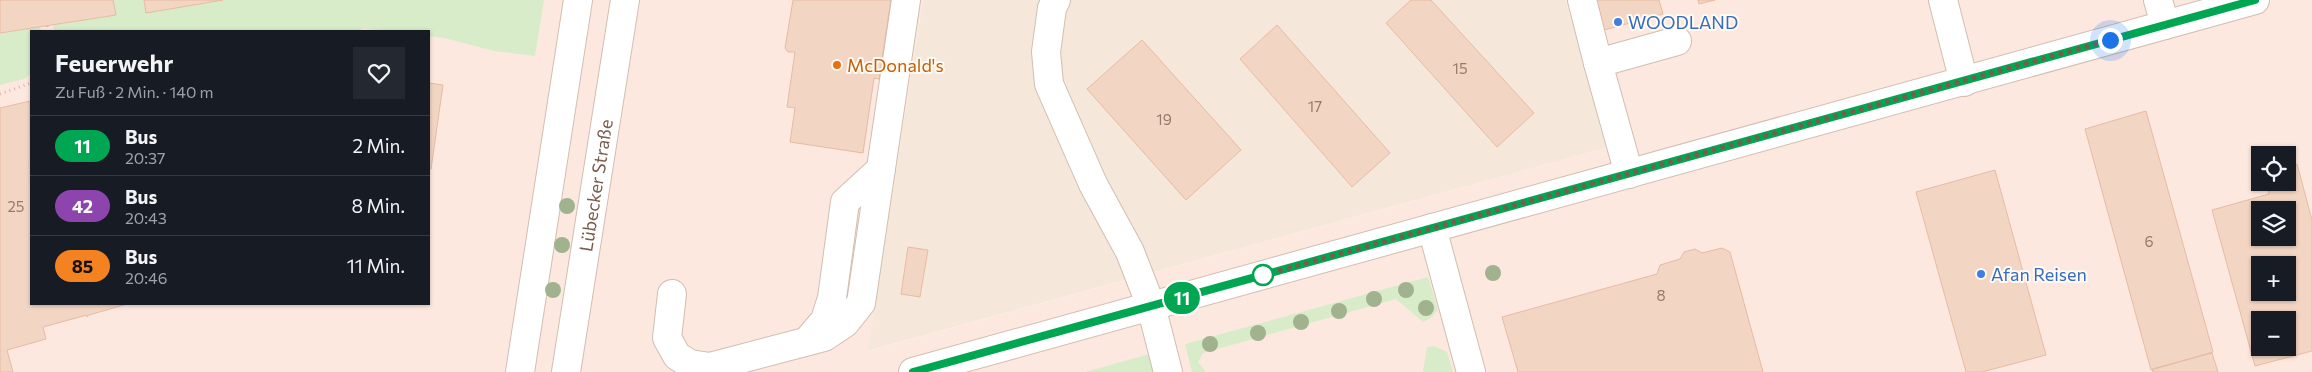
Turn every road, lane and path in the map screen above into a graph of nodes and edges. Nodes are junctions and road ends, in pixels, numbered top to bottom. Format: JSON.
{"nodes":[{"id":1,"x":578,"y":0,"type":"edge"},
{"id":2,"x":625,"y":0,"type":"edge"},
{"id":3,"x":906,"y":0,"type":"edge"},
{"id":4,"x":1056,"y":0,"type":"edge"},
{"id":5,"x":1582,"y":0,"type":"edge"},
{"id":6,"x":1942,"y":0,"type":"edge"},
{"id":7,"x":2255,"y":0,"type":"edge"},
{"id":8,"x":2162,"y":12,"type":"edge"},
{"id":9,"x":47,"y":26,"type":"dead end"},
{"id":10,"x":48,"y":30,"type":"edge"},
{"id":11,"x":1678,"y":41,"type":"dead end"},
{"id":12,"x":1598,"y":63,"type":"junction"},
{"id":13,"x":1964,"y":82,"type":"junction"},
{"id":14,"x":30,"y":83,"type":"edge"},
{"id":15,"x":0,"y":94,"type":"edge"},
{"id":16,"x":1629,"y":174,"type":"junction"},
{"id":17,"x":1432,"y":228,"type":"junction"},
{"id":18,"x":672,"y":294,"type":"dead end"},
{"id":19,"x":1151,"y":306,"type":"junction"},
{"id":20,"x":520,"y":372,"type":"edge"},
{"id":21,"x":566,"y":372,"type":"edge"},
{"id":22,"x":913,"y":372,"type":"edge"},
{"id":23,"x":1168,"y":372,"type":"edge"},
{"id":24,"x":1471,"y":372,"type":"edge"}],
"edges":[{"from":1,"to":20,"type":"street"},
{"from":2,"to":21,"type":"street","name":"Lübecker Straße"},
{"from":3,"to":18,"type":"street"},
{"from":4,"to":19,"type":"street"},
{"from":5,"to":12,"type":"street"},
{"from":6,"to":13,"type":"street"},
{"from":7,"to":8,"type":"street"},
{"from":8,"to":13,"type":"street"},
{"from":9,"to":10,"type":"path"},
{"from":11,"to":12,"type":"street"},
{"from":12,"to":16,"type":"street"},
{"from":13,"to":16,"type":"street"},
{"from":14,"to":15,"type":"path"},
{"from":16,"to":17,"type":"street"},
{"from":17,"to":19,"type":"street"},
{"from":17,"to":24,"type":"street"},
{"from":19,"to":22,"type":"street"},
{"from":19,"to":23,"type":"street"}]}
